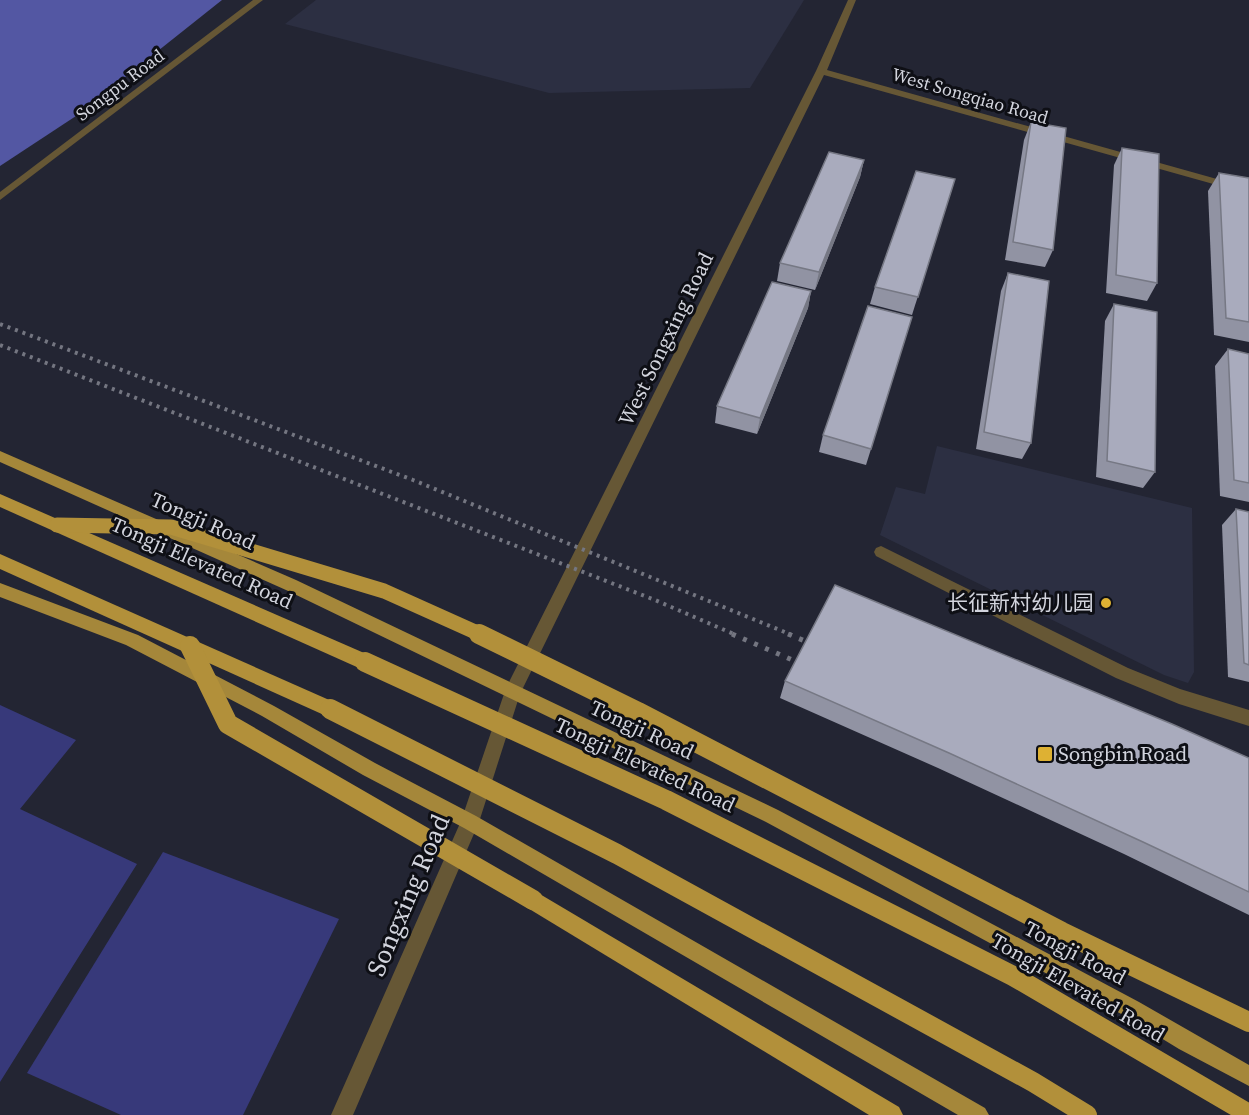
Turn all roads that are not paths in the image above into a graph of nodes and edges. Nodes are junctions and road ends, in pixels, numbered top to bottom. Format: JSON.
{"nodes":[{"id":1,"x":259,"y":0,"type":"edge"},
{"id":2,"x":852,"y":0,"type":"edge"},
{"id":3,"x":821,"y":71,"type":"junction"},
{"id":4,"x":1249,"y":191,"type":"edge"},
{"id":5,"x":0,"y":197,"type":"edge"},
{"id":6,"x":0,"y":456,"type":"edge"},
{"id":7,"x":0,"y":500,"type":"edge"},
{"id":8,"x":57,"y":525,"type":"junction"},
{"id":9,"x":881,"y":552,"type":"dead end"},
{"id":10,"x":0,"y":561,"type":"edge"},
{"id":11,"x":0,"y":590,"type":"edge"},
{"id":12,"x":190,"y":646,"type":"junction"},
{"id":13,"x":512,"y":693,"type":"junction"},
{"id":14,"x":1249,"y":718,"type":"edge"},
{"id":15,"x":470,"y":822,"type":"junction"},
{"id":16,"x":1249,"y":1022,"type":"edge"},
{"id":17,"x":1249,"y":1076,"type":"edge"},
{"id":18,"x":1249,"y":1114,"type":"edge"},
{"id":19,"x":342,"y":1115,"type":"edge"},
{"id":20,"x":891,"y":1115,"type":"edge"},
{"id":21,"x":978,"y":1115,"type":"edge"},
{"id":22,"x":1087,"y":1115,"type":"edge"}],
"edges":[{"from":1,"to":5,"type":"street","name":"Songpu Road"},
{"from":2,"to":3,"type":"street","name":"West Songxing Road"},
{"from":3,"to":4,"type":"street","name":"West Songqiao Road"},
{"from":3,"to":13,"type":"street","name":"West Songxing Road"},
{"from":6,"to":13,"type":"main road","name":"Tongji Road"},
{"from":7,"to":8,"type":"highway","name":"Tongji Elevated Road"},
{"from":8,"to":16,"type":"highway","bridge":true},
{"from":8,"to":18,"type":"highway","name":"Tongji Elevated Road","bridge":true},
{"from":9,"to":14,"type":"street"},
{"from":10,"to":12,"type":"highway"},
{"from":11,"to":15,"type":"main road"},
{"from":12,"to":20,"type":"highway","bridge":true},
{"from":12,"to":22,"type":"highway","bridge":true},
{"from":13,"to":15,"type":"street","name":"Songxing Road"},
{"from":13,"to":17,"type":"main road","name":"Tongji Road"},
{"from":15,"to":19,"type":"street","name":"Songxing Road"},
{"from":15,"to":21,"type":"main road"}]}
